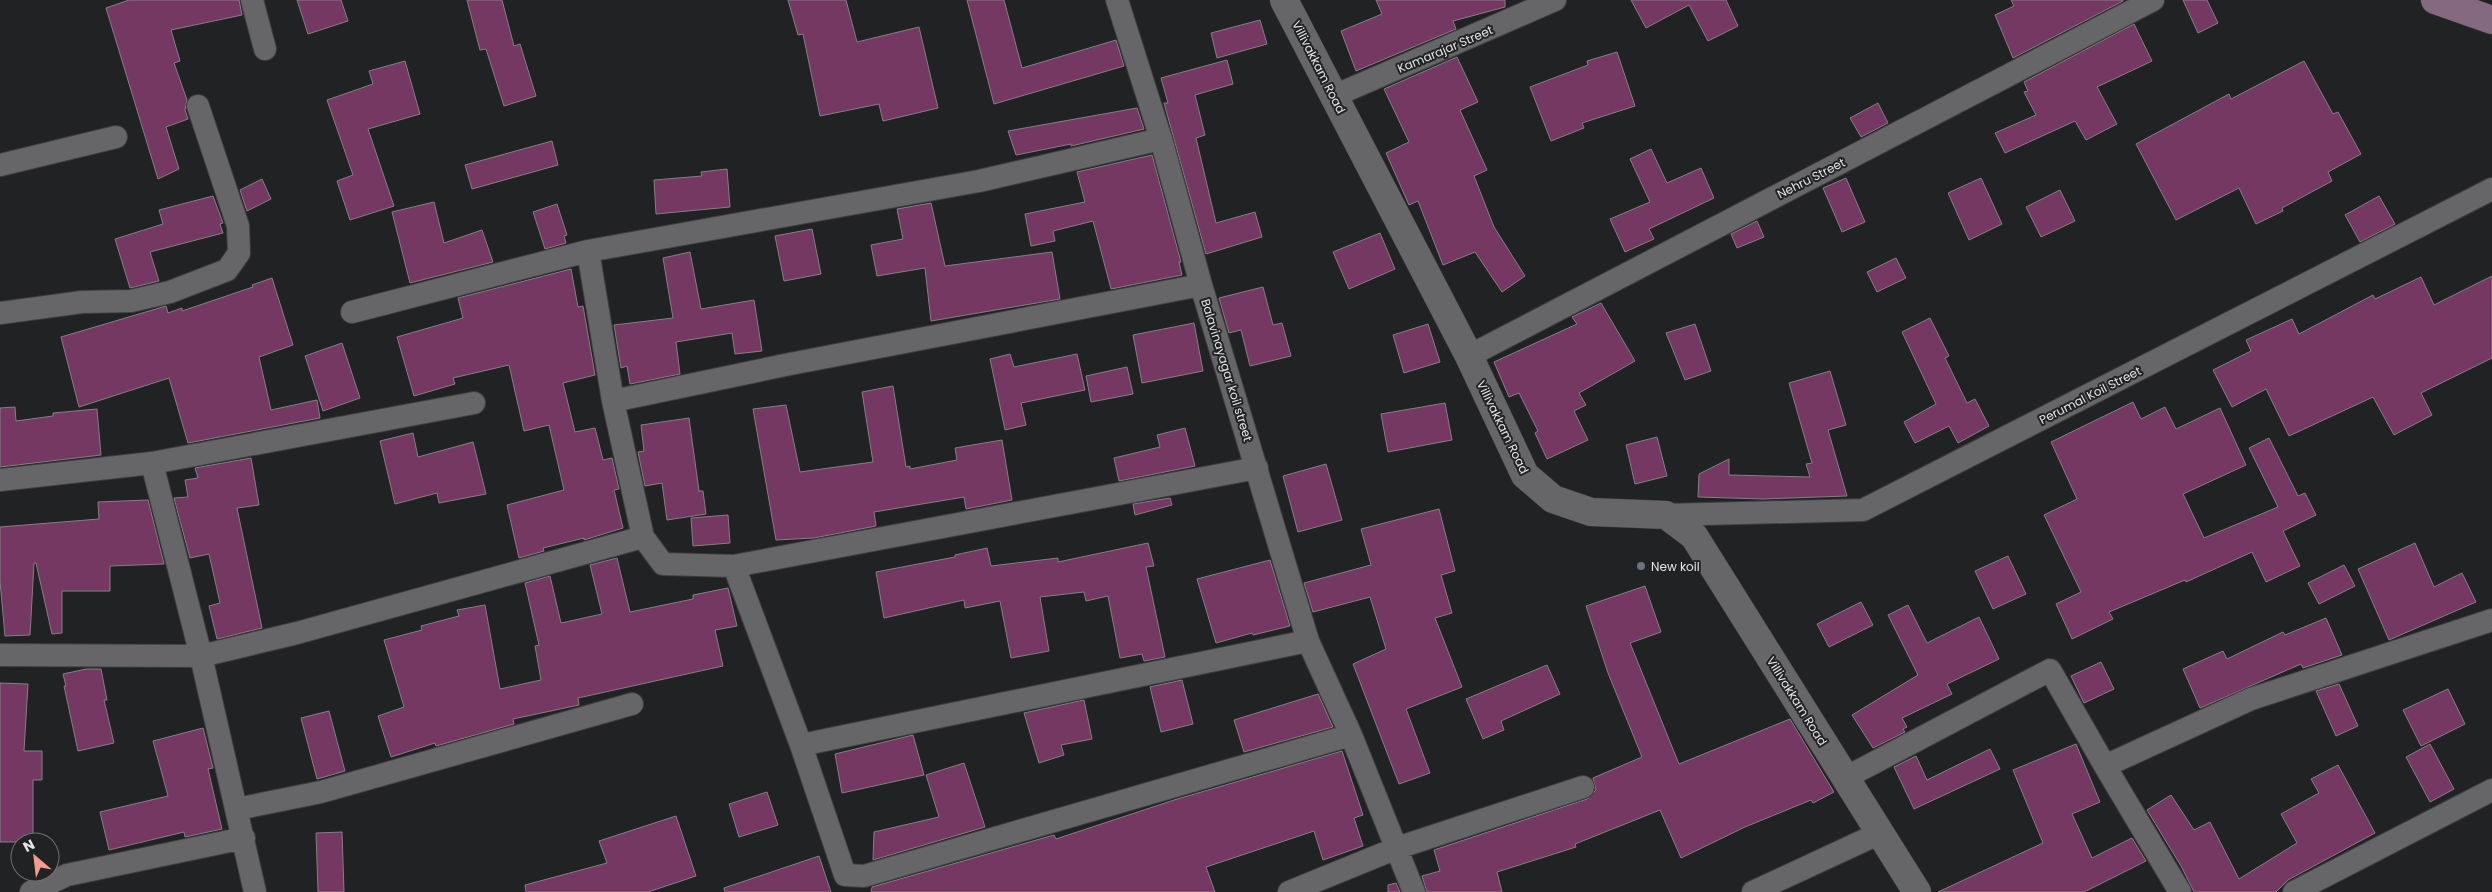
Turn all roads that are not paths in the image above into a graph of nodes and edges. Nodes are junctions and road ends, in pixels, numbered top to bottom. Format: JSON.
{"nodes":[{"id":1,"x":252,"y":0,"type":"edge"},
{"id":2,"x":1117,"y":0,"type":"edge"},
{"id":3,"x":1284,"y":0,"type":"edge"},
{"id":4,"x":1555,"y":0,"type":"edge"},
{"id":5,"x":2153,"y":0,"type":"edge"},
{"id":6,"x":2435,"y":0,"type":"edge"},
{"id":7,"x":2477,"y":10,"type":"edge"},
{"id":8,"x":265,"y":49,"type":"dead end"},
{"id":9,"x":1334,"y":96,"type":"junction"},
{"id":10,"x":198,"y":106,"type":"dead end"},
{"id":11,"x":116,"y":137,"type":"dead end"},
{"id":12,"x":1161,"y":139,"type":"junction"},
{"id":13,"x":0,"y":165,"type":"edge"},
{"id":14,"x":2492,"y":189,"type":"edge"},
{"id":15,"x":588,"y":251,"type":"junction"},
{"id":16,"x":1201,"y":285,"type":"junction"},
{"id":17,"x":352,"y":312,"type":"dead end"},
{"id":18,"x":0,"y":314,"type":"edge"},
{"id":19,"x":1469,"y":356,"type":"junction"},
{"id":20,"x":613,"y":401,"type":"junction"},
{"id":21,"x":474,"y":402,"type":"dead end"},
{"id":22,"x":152,"y":463,"type":"junction"},
{"id":23,"x":1257,"y":468,"type":"junction"},
{"id":24,"x":0,"y":480,"type":"edge"},
{"id":25,"x":1666,"y":515,"type":"junction"},
{"id":26,"x":643,"y":537,"type":"junction"},
{"id":27,"x":734,"y":566,"type":"junction"},
{"id":28,"x":2492,"y":620,"type":"edge"},
{"id":29,"x":1308,"y":641,"type":"junction"},
{"id":30,"x":0,"y":655,"type":"edge"},
{"id":31,"x":201,"y":656,"type":"junction"},
{"id":32,"x":632,"y":704,"type":"dead end"},
{"id":33,"x":1351,"y":735,"type":"junction"},
{"id":34,"x":801,"y":745,"type":"junction"},
{"id":35,"x":2105,"y":766,"type":"junction"},
{"id":36,"x":1845,"y":778,"type":"junction"},
{"id":37,"x":1584,"y":787,"type":"dead end"},
{"id":38,"x":2492,"y":790,"type":"edge"},
{"id":39,"x":237,"y":809,"type":"junction"},
{"id":40,"x":1880,"y":833,"type":"junction"},
{"id":41,"x":244,"y":838,"type":"junction"},
{"id":42,"x":1397,"y":848,"type":"junction"},
{"id":43,"x":31,"y":892,"type":"edge"},
{"id":44,"x":255,"y":892,"type":"edge"},
{"id":45,"x":1289,"y":892,"type":"edge"},
{"id":46,"x":1414,"y":892,"type":"edge"},
{"id":47,"x":1753,"y":892,"type":"edge"},
{"id":48,"x":1917,"y":892,"type":"edge"},
{"id":49,"x":2180,"y":892,"type":"edge"},
{"id":50,"x":2294,"y":892,"type":"edge"}],
"edges":[{"from":1,"to":8,"type":"street"},
{"from":2,"to":12,"type":"street","name":"Balavinayagar koil street"},
{"from":3,"to":9,"type":"street","name":"Villivakkam Road"},
{"from":4,"to":9,"type":"street","name":"Kamarajar Street"},
{"from":5,"to":19,"type":"street","name":"Nehru Street"},
{"from":6,"to":7,"type":"main road"},
{"from":9,"to":19,"type":"street","name":"Villivakkam Road"},
{"from":10,"to":18,"type":"street"},
{"from":11,"to":13,"type":"street"},
{"from":12,"to":15,"type":"street"},
{"from":12,"to":16,"type":"street","name":"Balavinayagar koil street"},
{"from":14,"to":25,"type":"street","name":"Perumal Koil Street"},
{"from":15,"to":17,"type":"street"},
{"from":15,"to":20,"type":"street"},
{"from":16,"to":20,"type":"street"},
{"from":16,"to":23,"type":"street","name":"Balavinayagar koil street"},
{"from":19,"to":25,"type":"street","name":"Villivakkam Road"},
{"from":20,"to":26,"type":"street"},
{"from":21,"to":22,"type":"street"},
{"from":22,"to":24,"type":"street"},
{"from":22,"to":31,"type":"street"},
{"from":23,"to":27,"type":"street"},
{"from":23,"to":29,"type":"street","name":"Balavinayagar koil street"},
{"from":25,"to":36,"type":"street","name":"Villivakkam Road"},
{"from":26,"to":27,"type":"street"},
{"from":26,"to":31,"type":"street"},
{"from":27,"to":34,"type":"street"},
{"from":28,"to":35,"type":"street"},
{"from":29,"to":33,"type":"street","name":"Balavinayagar koil street"},
{"from":29,"to":34,"type":"street"},
{"from":30,"to":31,"type":"street"},
{"from":31,"to":39,"type":"street"},
{"from":32,"to":39,"type":"street"},
{"from":33,"to":34,"type":"street"},
{"from":33,"to":42,"type":"street","name":"Balavinayagar koil street"},
{"from":35,"to":36,"type":"street"},
{"from":35,"to":49,"type":"street"},
{"from":36,"to":40,"type":"street","name":"Villivakkam Road"},
{"from":37,"to":42,"type":"street"},
{"from":38,"to":50,"type":"street"},
{"from":39,"to":41,"type":"street"},
{"from":40,"to":47,"type":"street"},
{"from":40,"to":48,"type":"street","name":"Villivakkam Road"},
{"from":41,"to":43,"type":"street"},
{"from":41,"to":44,"type":"street"},
{"from":42,"to":45,"type":"street"},
{"from":42,"to":46,"type":"street","name":"Balavinayagar koil street"}]}
